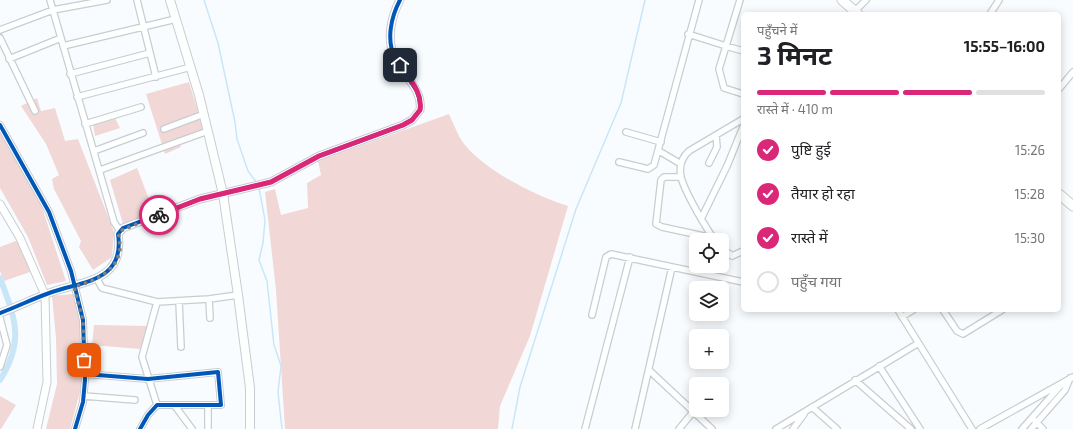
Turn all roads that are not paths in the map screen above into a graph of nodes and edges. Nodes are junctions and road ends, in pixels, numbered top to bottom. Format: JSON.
{"nodes":[{"id":1,"x":50,"y":0,"type":"edge"},
{"id":2,"x":107,"y":0,"type":"edge"},
{"id":3,"x":137,"y":0,"type":"edge"},
{"id":4,"x":170,"y":0,"type":"edge"},
{"id":5,"x":400,"y":0,"type":"edge"},
{"id":6,"x":699,"y":0,"type":"edge"},
{"id":7,"x":740,"y":0,"type":"edge"},
{"id":8,"x":842,"y":0,"type":"edge"},
{"id":9,"x":866,"y":0,"type":"edge"},
{"id":10,"x":999,"y":0,"type":"edge"},
{"id":11,"x":52,"y":10,"type":"junction"},
{"id":12,"x":856,"y":12,"type":"edge"},
{"id":13,"x":858,"y":12,"type":"edge"},
{"id":14,"x":991,"y":12,"type":"edge"},
{"id":15,"x":176,"y":19,"type":"junction"},
{"id":16,"x":143,"y":26,"type":"junction"},
{"id":17,"x":0,"y":30,"type":"edge"},
{"id":18,"x":688,"y":34,"type":"junction"},
{"id":19,"x":0,"y":38,"type":"edge"},
{"id":20,"x":61,"y":38,"type":"junction"},
{"id":21,"x":64,"y":46,"type":"junction"},
{"id":22,"x":726,"y":46,"type":"junction"},
{"id":23,"x":741,"y":50,"type":"edge"},
{"id":24,"x":150,"y":53,"type":"junction"},
{"id":25,"x":9,"y":60,"type":"junction"},
{"id":26,"x":191,"y":66,"type":"junction"},
{"id":27,"x":1073,"y":72,"type":"edge"},
{"id":28,"x":70,"y":74,"type":"junction"},
{"id":29,"x":156,"y":77,"type":"junction"},
{"id":30,"x":1061,"y":87,"type":"edge"},
{"id":31,"x":741,"y":93,"type":"edge"},
{"id":32,"x":77,"y":97,"type":"junction"},
{"id":33,"x":141,"y":107,"type":"dead end"},
{"id":34,"x":36,"y":111,"type":"dead end"},
{"id":35,"x":204,"y":114,"type":"junction"},
{"id":36,"x":741,"y":120,"type":"edge"},
{"id":37,"x":85,"y":124,"type":"junction"},
{"id":38,"x":0,"y":125,"type":"edge"},
{"id":39,"x":164,"y":129,"type":"dead end"},
{"id":40,"x":208,"y":131,"type":"junction"},
{"id":41,"x":626,"y":132,"type":"dead end"},
{"id":42,"x":741,"y":132,"type":"edge"},
{"id":43,"x":143,"y":133,"type":"dead end"},
{"id":44,"x":716,"y":135,"type":"junction"},
{"id":45,"x":661,"y":142,"type":"junction"},
{"id":46,"x":659,"y":150,"type":"junction"},
{"id":47,"x":94,"y":151,"type":"junction"},
{"id":48,"x":619,"y":162,"type":"dead end"},
{"id":49,"x":708,"y":163,"type":"dead end"},
{"id":50,"x":681,"y":164,"type":"junction"},
{"id":51,"x":100,"y":170,"type":"junction"},
{"id":52,"x":681,"y":177,"type":"junction"},
{"id":53,"x":223,"y":194,"type":"junction"},
{"id":54,"x":1061,"y":196,"type":"edge"},
{"id":55,"x":0,"y":204,"type":"edge"},
{"id":56,"x":1073,"y":206,"type":"edge"},
{"id":57,"x":702,"y":217,"type":"junction"},
{"id":58,"x":120,"y":231,"type":"junction"},
{"id":59,"x":689,"y":233,"type":"edge"},
{"id":60,"x":711,"y":233,"type":"edge"},
{"id":61,"x":741,"y":253,"type":"edge"},
{"id":62,"x":729,"y":254,"type":"edge"},
{"id":63,"x":630,"y":257,"type":"junction"},
{"id":64,"x":672,"y":267,"type":"junction"},
{"id":65,"x":97,"y":279,"type":"junction"},
{"id":66,"x":741,"y":282,"type":"edge"},
{"id":67,"x":74,"y":287,"type":"junction"},
{"id":68,"x":46,"y":295,"type":"junction"},
{"id":69,"x":238,"y":295,"type":"junction"},
{"id":70,"x":209,"y":299,"type":"junction"},
{"id":71,"x":179,"y":301,"type":"junction"},
{"id":72,"x":157,"y":302,"type":"junction"},
{"id":73,"x":899,"y":312,"type":"edge"},
{"id":74,"x":909,"y":312,"type":"edge"},
{"id":75,"x":944,"y":312,"type":"edge"},
{"id":76,"x":990,"y":312,"type":"edge"},
{"id":77,"x":999,"y":312,"type":"edge"},
{"id":78,"x":0,"y":313,"type":"edge"},
{"id":79,"x":592,"y":315,"type":"dead end"},
{"id":80,"x":902,"y":316,"type":"junction"},
{"id":81,"x":993,"y":316,"type":"junction"},
{"id":82,"x":0,"y":318,"type":"edge"},
{"id":83,"x":210,"y":318,"type":"dead end"},
{"id":84,"x":917,"y":344,"type":"junction"},
{"id":85,"x":181,"y":347,"type":"dead end"},
{"id":86,"x":879,"y":366,"type":"junction"},
{"id":87,"x":0,"y":367,"type":"edge"},
{"id":88,"x":650,"y":371,"type":"junction"},
{"id":89,"x":84,"y":374,"type":"junction"},
{"id":90,"x":1072,"y":378,"type":"edge"},
{"id":91,"x":148,"y":379,"type":"junction"},
{"id":92,"x":855,"y":380,"type":"junction"},
{"id":93,"x":1064,"y":381,"type":"junction"},
{"id":94,"x":84,"y":396,"type":"junction"},
{"id":95,"x":135,"y":400,"type":"dead end"},
{"id":96,"x":157,"y":405,"type":"junction"},
{"id":97,"x":208,"y":405,"type":"junction"},
{"id":98,"x":175,"y":406,"type":"junction"},
{"id":99,"x":689,"y":408,"type":"edge"},
{"id":100,"x":810,"y":409,"type":"junction"},
{"id":101,"x":689,"y":417,"type":"edge"},
{"id":102,"x":699,"y":417,"type":"edge"},
{"id":103,"x":1032,"y":419,"type":"junction"},
{"id":104,"x":1037,"y":423,"type":"junction"},
{"id":105,"x":37,"y":429,"type":"edge"},
{"id":106,"x":75,"y":429,"type":"edge"},
{"id":107,"x":140,"y":429,"type":"edge"},
{"id":108,"x":192,"y":429,"type":"edge"},
{"id":109,"x":208,"y":429,"type":"edge"},
{"id":110,"x":250,"y":429,"type":"edge"},
{"id":111,"x":585,"y":429,"type":"edge"},
{"id":112,"x":635,"y":429,"type":"edge"},
{"id":113,"x":679,"y":429,"type":"edge"},
{"id":114,"x":712,"y":429,"type":"edge"},
{"id":115,"x":776,"y":429,"type":"edge"},
{"id":116,"x":793,"y":429,"type":"edge"},
{"id":117,"x":837,"y":429,"type":"edge"},
{"id":118,"x":912,"y":429,"type":"edge"},
{"id":119,"x":920,"y":429,"type":"edge"},
{"id":120,"x":972,"y":429,"type":"edge"},
{"id":121,"x":980,"y":429,"type":"edge"},
{"id":122,"x":1022,"y":429,"type":"edge"},
{"id":123,"x":1031,"y":429,"type":"edge"},
{"id":124,"x":1043,"y":429,"type":"edge"}],
"edges":[{"from":1,"to":11,"type":"street"},
{"from":2,"to":11,"type":"street"},
{"from":3,"to":16,"type":"street"},
{"from":4,"to":15,"type":"main road"},
{"from":5,"to":53,"type":"street"},
{"from":6,"to":18,"type":"street"},
{"from":7,"to":22,"type":"street"},
{"from":8,"to":12,"type":"main road"},
{"from":9,"to":13,"type":"street"},
{"from":10,"to":14,"type":"street"},
{"from":11,"to":17,"type":"street"},
{"from":11,"to":20,"type":"street"},
{"from":15,"to":16,"type":"street"},
{"from":15,"to":26,"type":"main road"},
{"from":16,"to":21,"type":"street"},
{"from":16,"to":24,"type":"street"},
{"from":18,"to":22,"type":"street"},
{"from":18,"to":45,"type":"street"},
{"from":19,"to":25,"type":"street"},
{"from":20,"to":21,"type":"street"},
{"from":20,"to":25,"type":"street"},
{"from":21,"to":28,"type":"street"},
{"from":22,"to":23,"type":"street"},
{"from":22,"to":31,"type":"street"},
{"from":24,"to":28,"type":"street"},
{"from":24,"to":29,"type":"street"},
{"from":25,"to":34,"type":"street"},
{"from":26,"to":29,"type":"street"},
{"from":26,"to":35,"type":"main road"},
{"from":27,"to":30,"type":"street"},
{"from":28,"to":32,"type":"street"},
{"from":29,"to":32,"type":"street"},
{"from":32,"to":37,"type":"street"},
{"from":33,"to":37,"type":"street"},
{"from":35,"to":39,"type":"street"},
{"from":35,"to":40,"type":"main road"},
{"from":36,"to":44,"type":"street"},
{"from":37,"to":47,"type":"street"},
{"from":38,"to":67,"type":"street"},
{"from":40,"to":51,"type":"street"},
{"from":40,"to":53,"type":"main road"},
{"from":41,"to":45,"type":"street"},
{"from":42,"to":57,"type":"street"},
{"from":43,"to":47,"type":"street"},
{"from":44,"to":49,"type":"street"},
{"from":44,"to":50,"type":"street"},
{"from":45,"to":46,"type":"street"},
{"from":46,"to":48,"type":"street"},
{"from":46,"to":50,"type":"street"},
{"from":47,"to":51,"type":"street"},
{"from":50,"to":52,"type":"street"},
{"from":51,"to":58,"type":"street"},
{"from":52,"to":57,"type":"street"},
{"from":52,"to":59,"type":"street"},
{"from":53,"to":58,"type":"street"},
{"from":53,"to":69,"type":"main road"},
{"from":54,"to":56,"type":"main road"},
{"from":55,"to":68,"type":"street"},
{"from":57,"to":60,"type":"street"},
{"from":58,"to":65,"type":"street"},
{"from":61,"to":62,"type":"street"},
{"from":63,"to":64,"type":"street"},
{"from":63,"to":79,"type":"street"},
{"from":63,"to":111,"type":"street"},
{"from":64,"to":66,"type":"street"},
{"from":64,"to":88,"type":"street"},
{"from":65,"to":67,"type":"street"},
{"from":65,"to":72,"type":"street"},
{"from":67,"to":68,"type":"street"},
{"from":67,"to":89,"type":"street"},
{"from":68,"to":78,"type":"street"},
{"from":68,"to":105,"type":"street"},
{"from":69,"to":70,"type":"street"},
{"from":69,"to":110,"type":"main road"},
{"from":70,"to":71,"type":"street"},
{"from":70,"to":83,"type":"street"},
{"from":71,"to":72,"type":"street"},
{"from":71,"to":85,"type":"street"},
{"from":72,"to":91,"type":"street"},
{"from":73,"to":80,"type":"street"},
{"from":74,"to":80,"type":"street"},
{"from":75,"to":81,"type":"street"},
{"from":76,"to":81,"type":"street"},
{"from":77,"to":81,"type":"street"},
{"from":80,"to":84,"type":"street"},
{"from":82,"to":87,"type":"street"},
{"from":84,"to":86,"type":"street"},
{"from":84,"to":120,"type":"street"},
{"from":86,"to":92,"type":"street"},
{"from":86,"to":119,"type":"street"},
{"from":88,"to":99,"type":"street"},
{"from":88,"to":112,"type":"street"},
{"from":89,"to":91,"type":"street"},
{"from":89,"to":94,"type":"street"},
{"from":90,"to":93,"type":"street"},
{"from":90,"to":104,"type":"street"},
{"from":91,"to":96,"type":"street"},
{"from":91,"to":97,"type":"street"},
{"from":92,"to":100,"type":"street"},
{"from":92,"to":118,"type":"street"},
{"from":93,"to":103,"type":"street"},
{"from":93,"to":121,"type":"street"},
{"from":94,"to":95,"type":"street"},
{"from":94,"to":106,"type":"street"},
{"from":96,"to":98,"type":"street"},
{"from":96,"to":107,"type":"street"},
{"from":97,"to":98,"type":"street"},
{"from":97,"to":109,"type":"street"},
{"from":98,"to":108,"type":"street"},
{"from":100,"to":115,"type":"street"},
{"from":100,"to":116,"type":"street"},
{"from":100,"to":117,"type":"street"},
{"from":101,"to":113,"type":"street"},
{"from":102,"to":114,"type":"street"},
{"from":103,"to":104,"type":"street"},
{"from":103,"to":122,"type":"street"},
{"from":104,"to":123,"type":"street"},
{"from":104,"to":124,"type":"street"}]}
